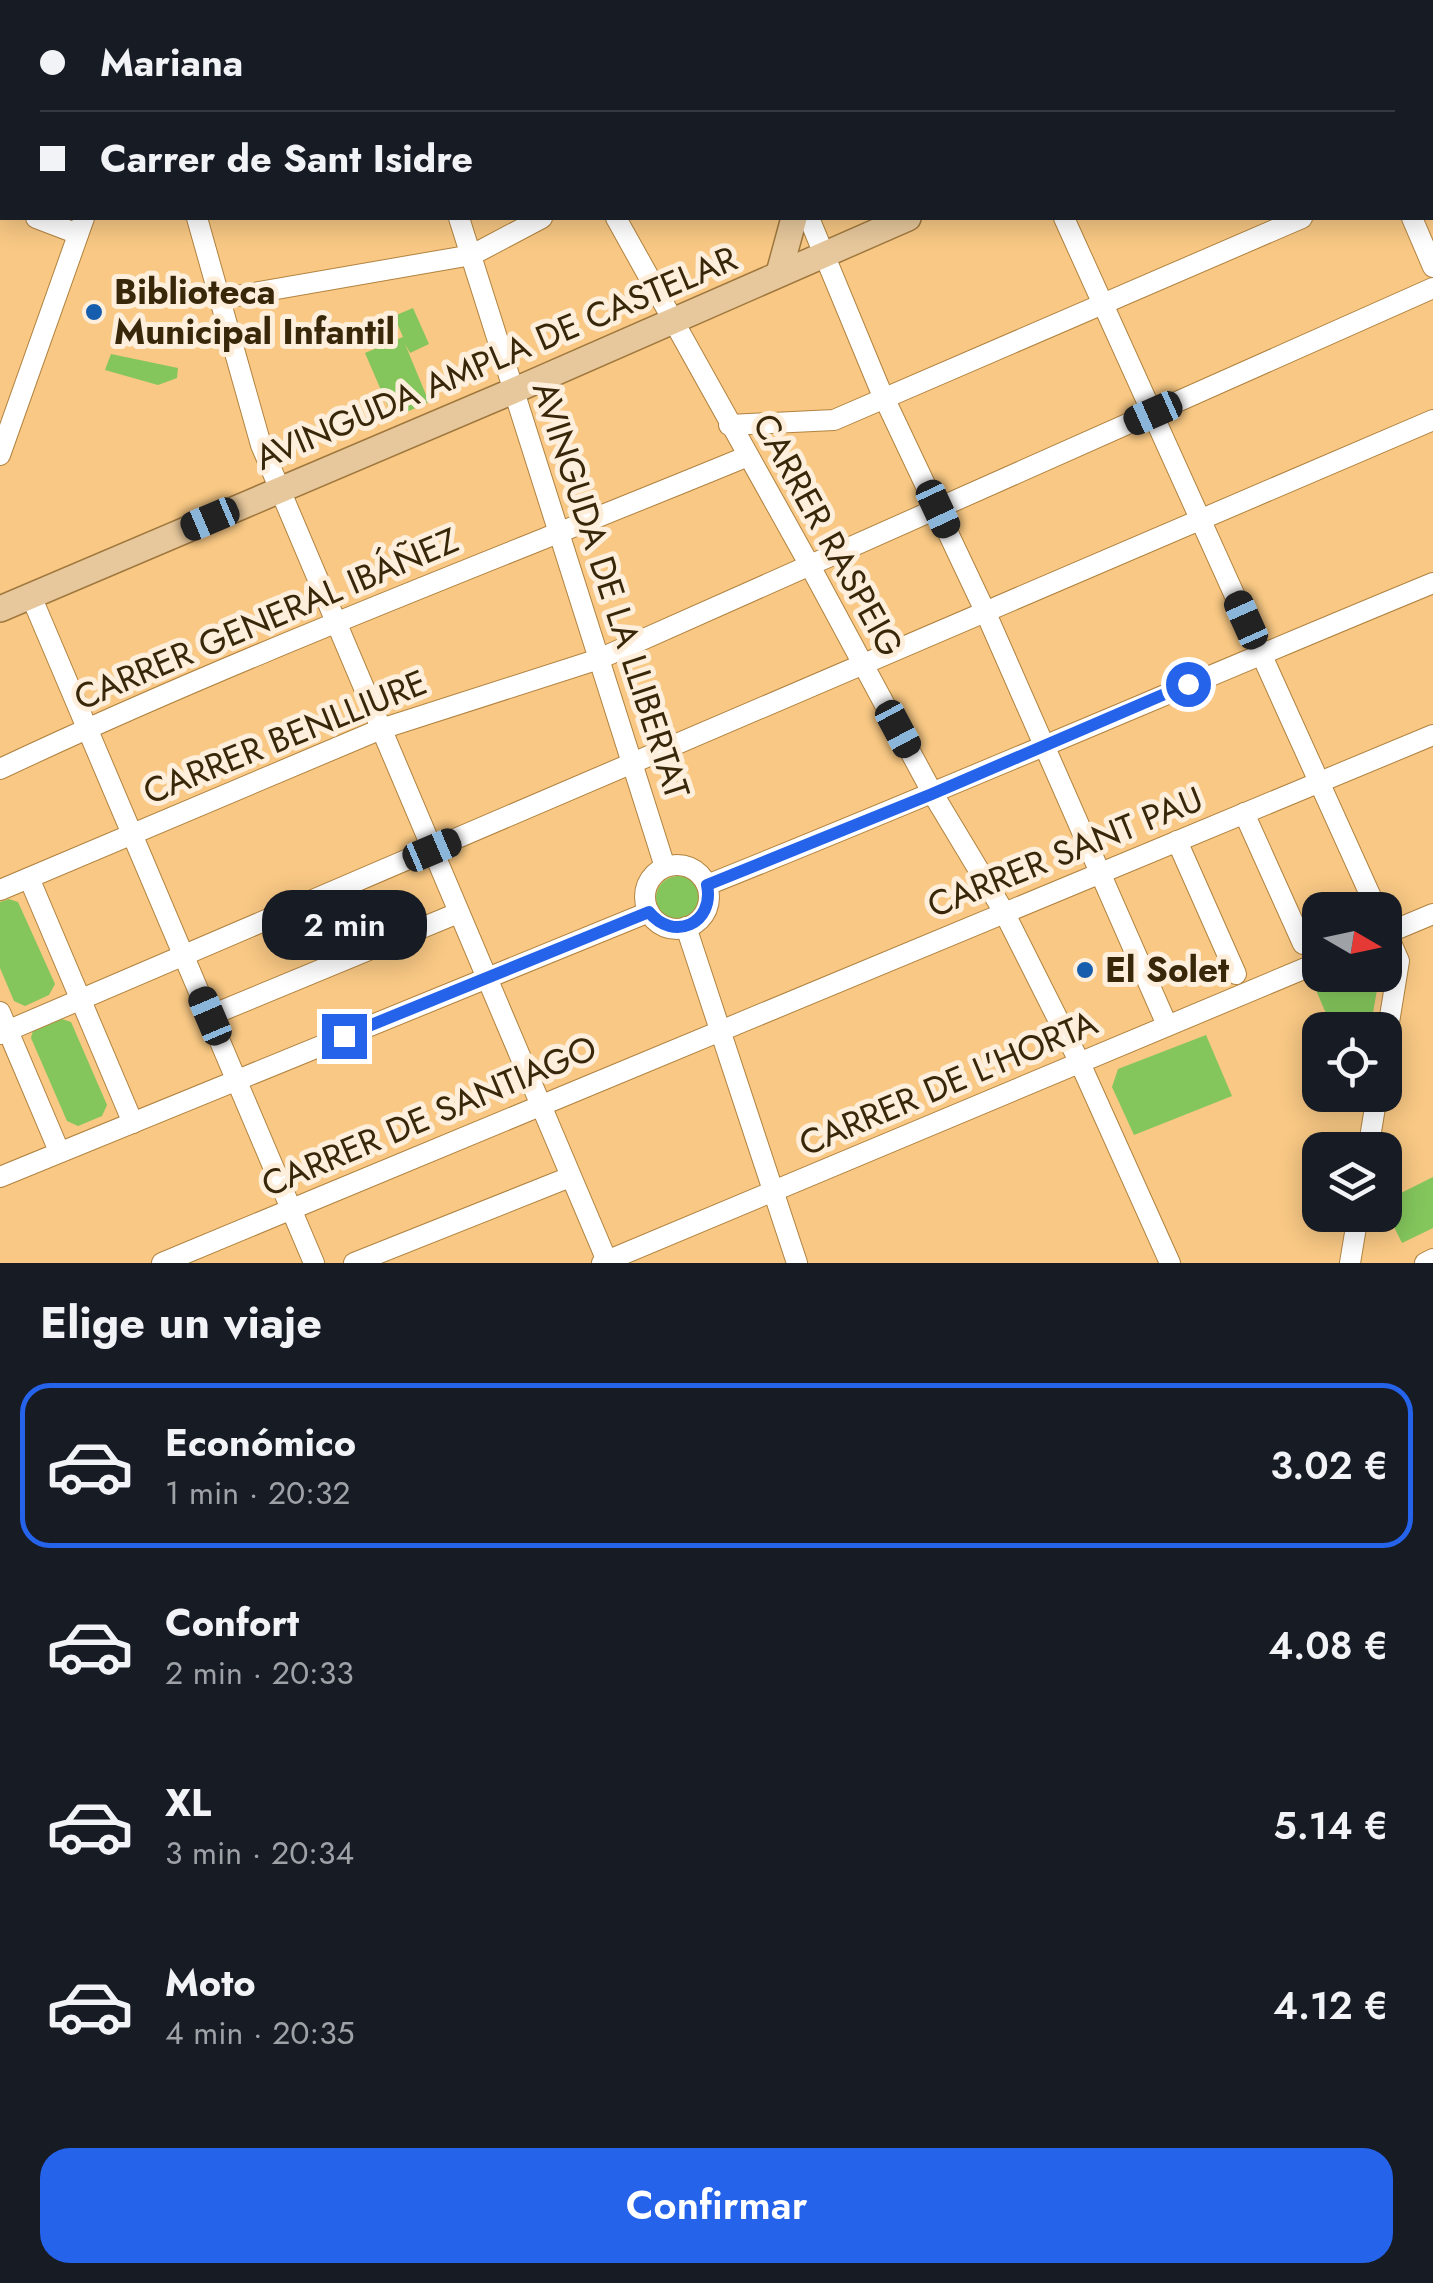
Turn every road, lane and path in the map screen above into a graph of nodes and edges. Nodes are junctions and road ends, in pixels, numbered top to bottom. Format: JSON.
{"nodes":[{"id":1,"x":47,"y":220,"type":"edge"},
{"id":2,"x":199,"y":220,"type":"edge"},
{"id":3,"x":460,"y":220,"type":"edge"},
{"id":4,"x":538,"y":220,"type":"edge"},
{"id":5,"x":617,"y":220,"type":"edge"},
{"id":6,"x":793,"y":220,"type":"edge"},
{"id":7,"x":809,"y":220,"type":"edge"},
{"id":8,"x":903,"y":220,"type":"edge"},
{"id":9,"x":1065,"y":220,"type":"edge"},
{"id":10,"x":1297,"y":220,"type":"edge"},
{"id":11,"x":1413,"y":220,"type":"edge"},
{"id":12,"x":81,"y":226,"type":"edge"},
{"id":13,"x":824,"y":254,"type":"junction"},
{"id":14,"x":472,"y":255,"type":"junction"},
{"id":15,"x":1433,"y":267,"type":"edge"},
{"id":16,"x":780,"y":273,"type":"junction"},
{"id":17,"x":1433,"y":288,"type":"edge"},
{"id":18,"x":219,"y":300,"type":"junction"},
{"id":19,"x":1104,"y":305,"type":"junction"},
{"id":20,"x":672,"y":321,"type":"junction"},
{"id":21,"x":514,"y":390,"type":"junction"},
{"id":22,"x":886,"y":400,"type":"junction"},
{"id":23,"x":1153,"y":413,"type":"junction"},
{"id":24,"x":1433,"y":420,"type":"edge"},
{"id":25,"x":729,"y":424,"type":"junction"},
{"id":26,"x":0,"y":455,"type":"edge"},
{"id":27,"x":748,"y":456,"type":"junction"},
{"id":28,"x":279,"y":490,"type":"junction"},
{"id":29,"x":938,"y":509,"type":"junction"},
{"id":30,"x":1202,"y":520,"type":"junction"},
{"id":31,"x":558,"y":534,"type":"junction"},
{"id":32,"x":810,"y":564,"type":"junction"},
{"id":33,"x":1433,"y":584,"type":"edge"},
{"id":34,"x":31,"y":596,"type":"junction"},
{"id":35,"x":0,"y":609,"type":"edge"},
{"id":36,"x":985,"y":611,"type":"junction"},
{"id":37,"x":338,"y":622,"type":"junction"},
{"id":38,"x":1261,"y":654,"type":"junction"},
{"id":39,"x":599,"y":659,"type":"junction"},
{"id":40,"x":863,"y":664,"type":"junction"},
{"id":41,"x":87,"y":728,"type":"junction"},
{"id":42,"x":381,"y":729,"type":"junction"},
{"id":43,"x":1433,"y":734,"type":"edge"},
{"id":44,"x":1043,"y":744,"type":"junction"},
{"id":45,"x":633,"y":764,"type":"junction"},
{"id":46,"x":0,"y":769,"type":"edge"},
{"id":47,"x":1322,"y":782,"type":"junction"},
{"id":48,"x":932,"y":794,"type":"junction"},
{"id":49,"x":1244,"y":813,"type":"junction"},
{"id":50,"x":133,"y":832,"type":"junction"},
{"id":51,"x":1177,"y":842,"type":"junction"},
{"id":52,"x":432,"y":850,"type":"junction"},
{"id":53,"x":666,"y":867,"type":"junction"},
{"id":54,"x":1101,"y":872,"type":"junction"},
{"id":55,"x":29,"y":878,"type":"junction"},
{"id":56,"x":707,"y":885,"type":"junction"},
{"id":57,"x":0,"y":890,"type":"edge"},
{"id":58,"x":1369,"y":892,"type":"edge"},
{"id":59,"x":649,"y":912,"type":"junction"},
{"id":60,"x":1004,"y":912,"type":"junction"},
{"id":61,"x":458,"y":913,"type":"junction"},
{"id":62,"x":1433,"y":914,"type":"edge"},
{"id":63,"x":1402,"y":926,"type":"edge"},
{"id":64,"x":686,"y":928,"type":"junction"},
{"id":65,"x":1302,"y":942,"type":"edge"},
{"id":66,"x":184,"y":954,"type":"junction"},
{"id":67,"x":1302,"y":969,"type":"edge"},
{"id":68,"x":1236,"y":974,"type":"dead end"},
{"id":69,"x":486,"y":977,"type":"junction"},
{"id":70,"x":80,"y":1000,"type":"junction"},
{"id":71,"x":210,"y":1016,"type":"junction"},
{"id":72,"x":3,"y":1025,"type":"edge"},
{"id":73,"x":1167,"y":1025,"type":"junction"},
{"id":74,"x":722,"y":1028,"type":"junction"},
{"id":75,"x":1080,"y":1063,"type":"junction"},
{"id":76,"x":237,"y":1082,"type":"junction"},
{"id":77,"x":540,"y":1106,"type":"junction"},
{"id":78,"x":134,"y":1123,"type":"junction"},
{"id":79,"x":59,"y":1152,"type":"junction"},
{"id":80,"x":0,"y":1177,"type":"edge"},
{"id":81,"x":570,"y":1177,"type":"junction"},
{"id":82,"x":773,"y":1192,"type":"junction"},
{"id":83,"x":291,"y":1209,"type":"junction"},
{"id":84,"x":1355,"y":1232,"type":"edge"},
{"id":85,"x":1433,"y":1259,"type":"edge"},
{"id":86,"x":604,"y":1262,"type":"edge"},
{"id":87,"x":162,"y":1263,"type":"edge"},
{"id":88,"x":314,"y":1263,"type":"edge"},
{"id":89,"x":354,"y":1263,"type":"edge"},
{"id":90,"x":797,"y":1263,"type":"edge"},
{"id":91,"x":1170,"y":1263,"type":"edge"},
{"id":92,"x":1350,"y":1263,"type":"edge"},
{"id":93,"x":1425,"y":1263,"type":"edge"}],
"edges":[{"from":1,"to":12,"type":"street"},
{"from":2,"to":18,"type":"street"},
{"from":3,"to":14,"type":"street","name":"AVINGUDA DE LA LLIBERTAT"},
{"from":4,"to":14,"type":"street"},
{"from":5,"to":20,"type":"street","name":"CARRER RASPEIG"},
{"from":6,"to":16,"type":"main road"},
{"from":7,"to":13,"type":"street"},
{"from":8,"to":13,"type":"main road","name":"AVINGUDA AMPLA DE CASTELAR"},
{"from":9,"to":19,"type":"street"},
{"from":10,"to":19,"type":"street"},
{"from":11,"to":15,"type":"street"},
{"from":12,"to":26,"type":"street"},
{"from":13,"to":16,"type":"main road","name":"AVINGUDA AMPLA DE CASTELAR"},
{"from":13,"to":22,"type":"street"},
{"from":14,"to":18,"type":"street"},
{"from":14,"to":21,"type":"street","name":"AVINGUDA DE LA LLIBERTAT"},
{"from":16,"to":20,"type":"main road","name":"AVINGUDA AMPLA DE CASTELAR"},
{"from":17,"to":23,"type":"street","name":"CARRER BENLLIURE"},
{"from":18,"to":28,"type":"street"},
{"from":19,"to":22,"type":"street"},
{"from":19,"to":23,"type":"street"},
{"from":20,"to":21,"type":"main road","name":"AVINGUDA AMPLA DE CASTELAR"},
{"from":20,"to":25,"type":"street","name":"CARRER RASPEIG"},
{"from":21,"to":28,"type":"main road","name":"AVINGUDA AMPLA DE CASTELAR"},
{"from":21,"to":31,"type":"street","name":"AVINGUDA DE LA LLIBERTAT"},
{"from":22,"to":25,"type":"street"},
{"from":22,"to":29,"type":"street"},
{"from":23,"to":29,"type":"street","name":"CARRER BENLLIURE"},
{"from":23,"to":30,"type":"street"},
{"from":24,"to":30,"type":"street"},
{"from":25,"to":27,"type":"street","name":"CARRER RASPEIG"},
{"from":27,"to":31,"type":"street","name":"CARRER GENERAL IBÁÑEZ"},
{"from":27,"to":32,"type":"street","name":"CARRER RASPEIG"},
{"from":28,"to":34,"type":"main road","name":"AVINGUDA AMPLA DE CASTELAR"},
{"from":28,"to":37,"type":"street"},
{"from":29,"to":32,"type":"street","name":"CARRER BENLLIURE"},
{"from":29,"to":36,"type":"street"},
{"from":30,"to":36,"type":"street"},
{"from":30,"to":38,"type":"street"},
{"from":31,"to":37,"type":"street","name":"CARRER GENERAL IBÁÑEZ"},
{"from":31,"to":39,"type":"street","name":"AVINGUDA DE LA LLIBERTAT"},
{"from":32,"to":39,"type":"street","name":"CARRER BENLLIURE"},
{"from":32,"to":40,"type":"street","name":"CARRER RASPEIG"},
{"from":33,"to":38,"type":"street"},
{"from":34,"to":35,"type":"main road","name":"AVINGUDA AMPLA DE CASTELAR"},
{"from":34,"to":41,"type":"street"},
{"from":36,"to":40,"type":"street"},
{"from":36,"to":44,"type":"street"},
{"from":37,"to":41,"type":"street","name":"CARRER GENERAL IBÁÑEZ"},
{"from":37,"to":42,"type":"street"},
{"from":38,"to":44,"type":"street"},
{"from":38,"to":47,"type":"street"},
{"from":39,"to":42,"type":"street","name":"CARRER BENLLIURE"},
{"from":39,"to":45,"type":"street","name":"AVINGUDA DE LA LLIBERTAT"},
{"from":40,"to":45,"type":"street"},
{"from":40,"to":48,"type":"street","name":"CARRER RASPEIG"},
{"from":41,"to":46,"type":"street","name":"CARRER GENERAL IBÁÑEZ"},
{"from":41,"to":50,"type":"street"},
{"from":42,"to":50,"type":"street","name":"CARRER BENLLIURE"},
{"from":42,"to":52,"type":"street"},
{"from":43,"to":47,"type":"street","name":"CARRER SANT PAU"},
{"from":44,"to":48,"type":"street"},
{"from":44,"to":54,"type":"street"},
{"from":45,"to":52,"type":"street"},
{"from":45,"to":53,"type":"street","name":"AVINGUDA DE LA LLIBERTAT"},
{"from":47,"to":49,"type":"street","name":"CARRER SANT PAU"},
{"from":47,"to":58,"type":"street"},
{"from":48,"to":56,"type":"street"},
{"from":48,"to":60,"type":"street","name":"CARRER RASPEIG"},
{"from":49,"to":51,"type":"street","name":"CARRER SANT PAU"},
{"from":49,"to":65,"type":"street"},
{"from":50,"to":55,"type":"street","name":"CARRER BENLLIURE"},
{"from":50,"to":66,"type":"street"},
{"from":51,"to":54,"type":"street","name":"CARRER SANT PAU"},
{"from":51,"to":68,"type":"street"},
{"from":52,"to":61,"type":"street"},
{"from":52,"to":66,"type":"street"},
{"from":53,"to":56,"type":"street"},
{"from":53,"to":59,"type":"street"},
{"from":54,"to":60,"type":"street","name":"CARRER SANT PAU"},
{"from":54,"to":73,"type":"street"},
{"from":55,"to":57,"type":"street","name":"CARRER BENLLIURE"},
{"from":55,"to":70,"type":"street"},
{"from":56,"to":64,"type":"street"},
{"from":59,"to":64,"type":"street"},
{"from":59,"to":69,"type":"street"},
{"from":60,"to":74,"type":"street","name":"CARRER SANT PAU"},
{"from":60,"to":75,"type":"street","name":"CARRER RASPEIG"},
{"from":61,"to":69,"type":"street"},
{"from":61,"to":71,"type":"street"},
{"from":62,"to":63,"type":"street"},
{"from":64,"to":74,"type":"street"},
{"from":66,"to":70,"type":"street"},
{"from":66,"to":71,"type":"street"},
{"from":67,"to":73,"type":"street","name":"CARRER DE L'HORTA"},
{"from":69,"to":76,"type":"street"},
{"from":69,"to":77,"type":"street"},
{"from":70,"to":72,"type":"street"},
{"from":70,"to":78,"type":"street"},
{"from":71,"to":76,"type":"street"},
{"from":72,"to":79,"type":"street"},
{"from":73,"to":75,"type":"street","name":"CARRER DE L'HORTA"},
{"from":74,"to":77,"type":"street","name":"CARRER DE SANTIAGO"},
{"from":74,"to":82,"type":"street"},
{"from":75,"to":82,"type":"street","name":"CARRER DE L'HORTA"},
{"from":75,"to":91,"type":"street","name":"CARRER RASPEIG"},
{"from":76,"to":78,"type":"street"},
{"from":76,"to":83,"type":"street"},
{"from":77,"to":81,"type":"street"},
{"from":77,"to":83,"type":"street","name":"CARRER DE SANTIAGO"},
{"from":78,"to":79,"type":"street"},
{"from":79,"to":80,"type":"street"},
{"from":81,"to":86,"type":"street"},
{"from":81,"to":89,"type":"street"},
{"from":82,"to":86,"type":"street","name":"CARRER DE L'HORTA"},
{"from":82,"to":90,"type":"street"},
{"from":83,"to":87,"type":"street","name":"CARRER DE SANTIAGO"},
{"from":83,"to":88,"type":"street"},
{"from":84,"to":92,"type":"street"},
{"from":85,"to":93,"type":"street"}]}
